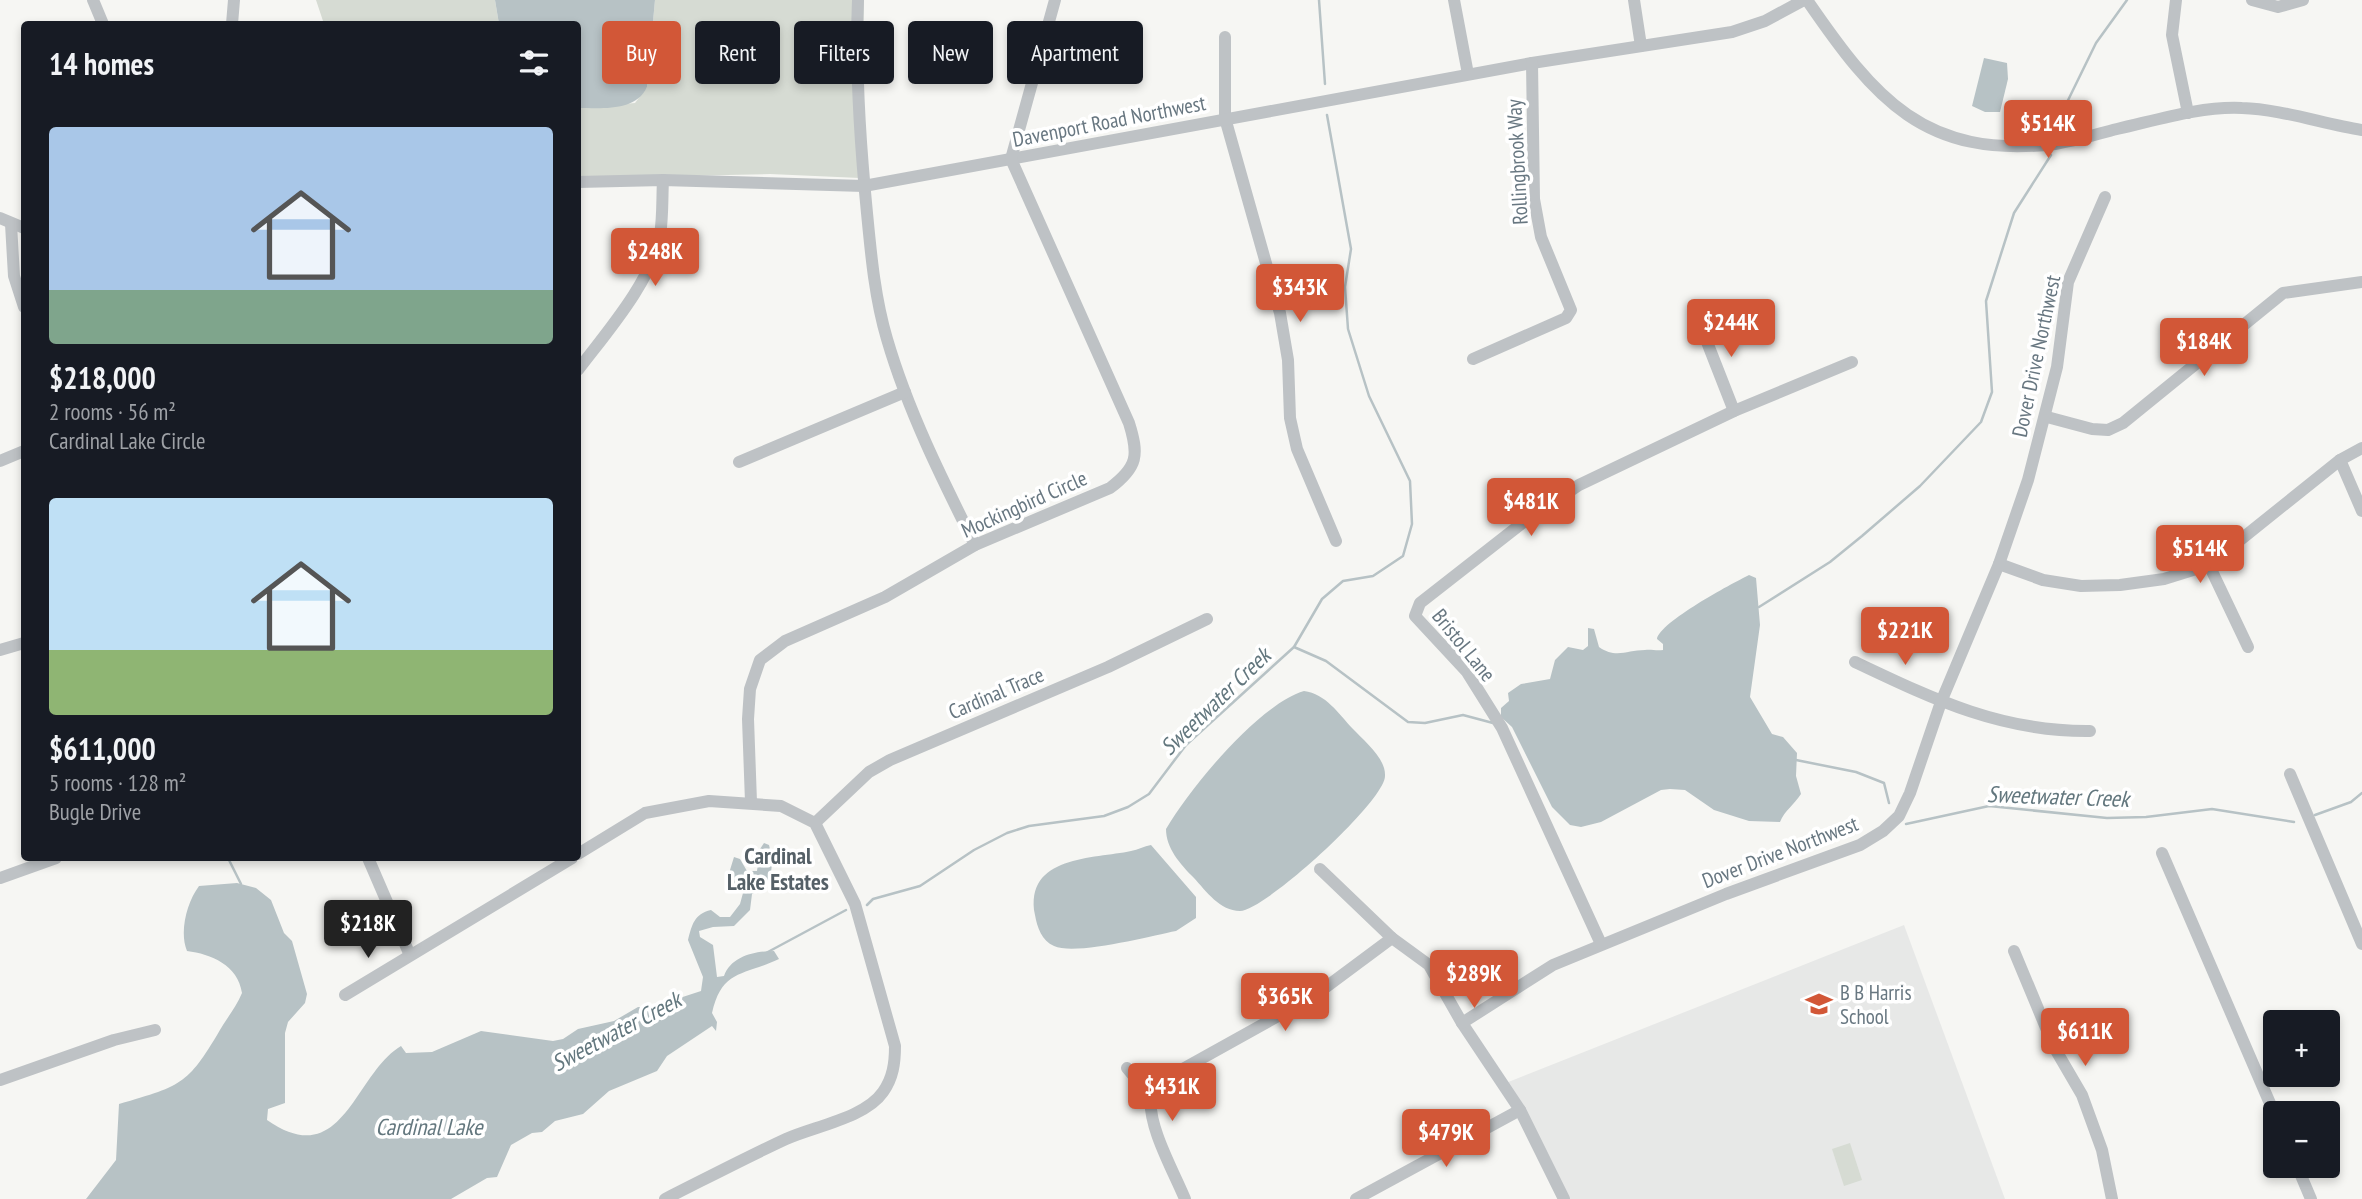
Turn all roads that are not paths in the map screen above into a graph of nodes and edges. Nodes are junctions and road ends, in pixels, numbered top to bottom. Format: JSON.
{"nodes":[{"id":1,"x":93,"y":0,"type":"edge"},
{"id":2,"x":234,"y":0,"type":"edge"},
{"id":3,"x":858,"y":0,"type":"edge"},
{"id":4,"x":1055,"y":0,"type":"edge"},
{"id":5,"x":1454,"y":0,"type":"edge"},
{"id":6,"x":1634,"y":0,"type":"edge"},
{"id":7,"x":1805,"y":0,"type":"edge"},
{"id":8,"x":2176,"y":0,"type":"edge"},
{"id":9,"x":2252,"y":0,"type":"edge"},
{"id":10,"x":2303,"y":0,"type":"edge"},
{"id":11,"x":102,"y":21,"type":"edge"},
{"id":12,"x":232,"y":21,"type":"edge"},
{"id":13,"x":1225,"y":37,"type":"dead end"},
{"id":14,"x":1641,"y":46,"type":"junction"},
{"id":15,"x":1532,"y":63,"type":"junction"},
{"id":16,"x":1468,"y":74,"type":"junction"},
{"id":17,"x":2188,"y":113,"type":"junction"},
{"id":18,"x":1225,"y":118,"type":"junction"},
{"id":19,"x":2362,"y":130,"type":"edge"},
{"id":20,"x":1011,"y":159,"type":"junction"},
{"id":21,"x":663,"y":180,"type":"junction"},
{"id":22,"x":581,"y":182,"type":"edge"},
{"id":23,"x":864,"y":186,"type":"junction"},
{"id":24,"x":2105,"y":197,"type":"dead end"},
{"id":25,"x":12,"y":223,"type":"edge"},
{"id":26,"x":2362,"y":282,"type":"edge"},
{"id":27,"x":21,"y":298,"type":"edge"},
{"id":28,"x":1698,"y":319,"type":"dead end"},
{"id":29,"x":1473,"y":359,"type":"dead end"},
{"id":30,"x":1852,"y":362,"type":"dead end"},
{"id":31,"x":581,"y":366,"type":"edge"},
{"id":32,"x":905,"y":392,"type":"junction"},
{"id":33,"x":1734,"y":411,"type":"junction"},
{"id":34,"x":2047,"y":418,"type":"junction"},
{"id":35,"x":2362,"y":448,"type":"edge"},
{"id":36,"x":21,"y":452,"type":"edge"},
{"id":37,"x":2340,"y":460,"type":"junction"},
{"id":38,"x":0,"y":461,"type":"edge"},
{"id":39,"x":739,"y":462,"type":"dead end"},
{"id":40,"x":2362,"y":511,"type":"edge"},
{"id":41,"x":1336,"y":541,"type":"dead end"},
{"id":42,"x":975,"y":545,"type":"junction"},
{"id":43,"x":1999,"y":564,"type":"junction"},
{"id":44,"x":2209,"y":565,"type":"junction"},
{"id":45,"x":1206,"y":619,"type":"dead end"},
{"id":46,"x":21,"y":644,"type":"edge"},
{"id":47,"x":2248,"y":647,"type":"dead end"},
{"id":48,"x":0,"y":650,"type":"edge"},
{"id":49,"x":1855,"y":662,"type":"dead end"},
{"id":50,"x":1941,"y":702,"type":"junction"},
{"id":51,"x":2090,"y":731,"type":"dead end"},
{"id":52,"x":2290,"y":774,"type":"dead end"},
{"id":53,"x":751,"y":802,"type":"junction"},
{"id":54,"x":815,"y":823,"type":"junction"},
{"id":55,"x":581,"y":852,"type":"edge"},
{"id":56,"x":2162,"y":853,"type":"dead end"},
{"id":57,"x":47,"y":861,"type":"edge"},
{"id":58,"x":369,"y":861,"type":"edge"},
{"id":59,"x":567,"y":861,"type":"edge"},
{"id":60,"x":1320,"y":869,"type":"dead end"},
{"id":61,"x":0,"y":877,"type":"edge"},
{"id":62,"x":1392,"y":938,"type":"junction"},
{"id":63,"x":1601,"y":944,"type":"junction"},
{"id":64,"x":2362,"y":944,"type":"edge"},
{"id":65,"x":2014,"y":951,"type":"dead end"},
{"id":66,"x":409,"y":953,"type":"junction"},
{"id":67,"x":345,"y":995,"type":"dead end"},
{"id":68,"x":1462,"y":1023,"type":"junction"},
{"id":69,"x":155,"y":1030,"type":"dead end"},
{"id":70,"x":1127,"y":1068,"type":"dead end"},
{"id":71,"x":0,"y":1080,"type":"edge"},
{"id":72,"x":1151,"y":1097,"type":"junction"},
{"id":73,"x":2269,"y":1101,"type":"edge"},
{"id":74,"x":1520,"y":1110,"type":"junction"},
{"id":75,"x":2302,"y":1178,"type":"edge"},
{"id":76,"x":665,"y":1199,"type":"edge"},
{"id":77,"x":1185,"y":1199,"type":"edge"},
{"id":78,"x":1356,"y":1199,"type":"edge"},
{"id":79,"x":1564,"y":1199,"type":"edge"},
{"id":80,"x":2112,"y":1199,"type":"edge"},
{"id":81,"x":2311,"y":1199,"type":"edge"}],
"edges":[{"from":1,"to":11,"type":"street"},
{"from":2,"to":12,"type":"street"},
{"from":3,"to":23,"type":"street"},
{"from":4,"to":20,"type":"street"},
{"from":5,"to":16,"type":"street"},
{"from":6,"to":14,"type":"street"},
{"from":7,"to":14,"type":"street","name":"Davenport Road Northwest"},
{"from":7,"to":17,"type":"street","name":"Davenport Road Northwest"},
{"from":8,"to":17,"type":"street"},
{"from":9,"to":10,"type":"street"},
{"from":13,"to":18,"type":"street"},
{"from":14,"to":15,"type":"street","name":"Davenport Road Northwest"},
{"from":15,"to":16,"type":"street","name":"Davenport Road Northwest"},
{"from":15,"to":29,"type":"street","name":"Rollingbrook Way"},
{"from":16,"to":18,"type":"street","name":"Davenport Road Northwest"},
{"from":17,"to":19,"type":"street","name":"Davenport Road Northwest"},
{"from":18,"to":20,"type":"street","name":"Davenport Road Northwest"},
{"from":18,"to":41,"type":"street"},
{"from":20,"to":23,"type":"street","name":"Davenport Road Northwest"},
{"from":20,"to":42,"type":"street","name":"Mockingbird Circle"},
{"from":21,"to":22,"type":"street","name":"Davenport Road Northwest"},
{"from":21,"to":23,"type":"street","name":"Davenport Road Northwest"},
{"from":21,"to":31,"type":"street"},
{"from":23,"to":32,"type":"street"},
{"from":24,"to":34,"type":"street","name":"Dover Drive Northwest"},
{"from":25,"to":27,"type":"street"},
{"from":26,"to":34,"type":"street"},
{"from":28,"to":33,"type":"street"},
{"from":30,"to":33,"type":"street"},
{"from":32,"to":39,"type":"street"},
{"from":32,"to":42,"type":"street"},
{"from":33,"to":63,"type":"street","name":"Bristol Lane"},
{"from":34,"to":43,"type":"street","name":"Dover Drive Northwest"},
{"from":35,"to":37,"type":"street"},
{"from":36,"to":38,"type":"street"},
{"from":37,"to":40,"type":"street"},
{"from":37,"to":44,"type":"street"},
{"from":42,"to":53,"type":"street","name":"Mockingbird Circle"},
{"from":43,"to":44,"type":"street"},
{"from":43,"to":50,"type":"street","name":"Dover Drive Northwest"},
{"from":44,"to":47,"type":"street"},
{"from":45,"to":54,"type":"street","name":"Cardinal Trace"},
{"from":46,"to":48,"type":"street"},
{"from":49,"to":50,"type":"street"},
{"from":50,"to":51,"type":"street"},
{"from":50,"to":63,"type":"street","name":"Dover Drive Northwest"},
{"from":52,"to":64,"type":"street"},
{"from":53,"to":54,"type":"street"},
{"from":53,"to":55,"type":"street"},
{"from":54,"to":76,"type":"street"},
{"from":56,"to":73,"type":"street"},
{"from":57,"to":61,"type":"street"},
{"from":58,"to":66,"type":"street"},
{"from":59,"to":66,"type":"street"},
{"from":60,"to":62,"type":"street"},
{"from":62,"to":68,"type":"street"},
{"from":62,"to":72,"type":"street"},
{"from":63,"to":68,"type":"street","name":"Dover Drive Northwest"},
{"from":65,"to":80,"type":"street"},
{"from":66,"to":67,"type":"street"},
{"from":68,"to":74,"type":"street"},
{"from":69,"to":71,"type":"street"},
{"from":70,"to":72,"type":"street"},
{"from":72,"to":77,"type":"street"},
{"from":74,"to":78,"type":"street"},
{"from":74,"to":79,"type":"street"},
{"from":75,"to":81,"type":"street"}]}
